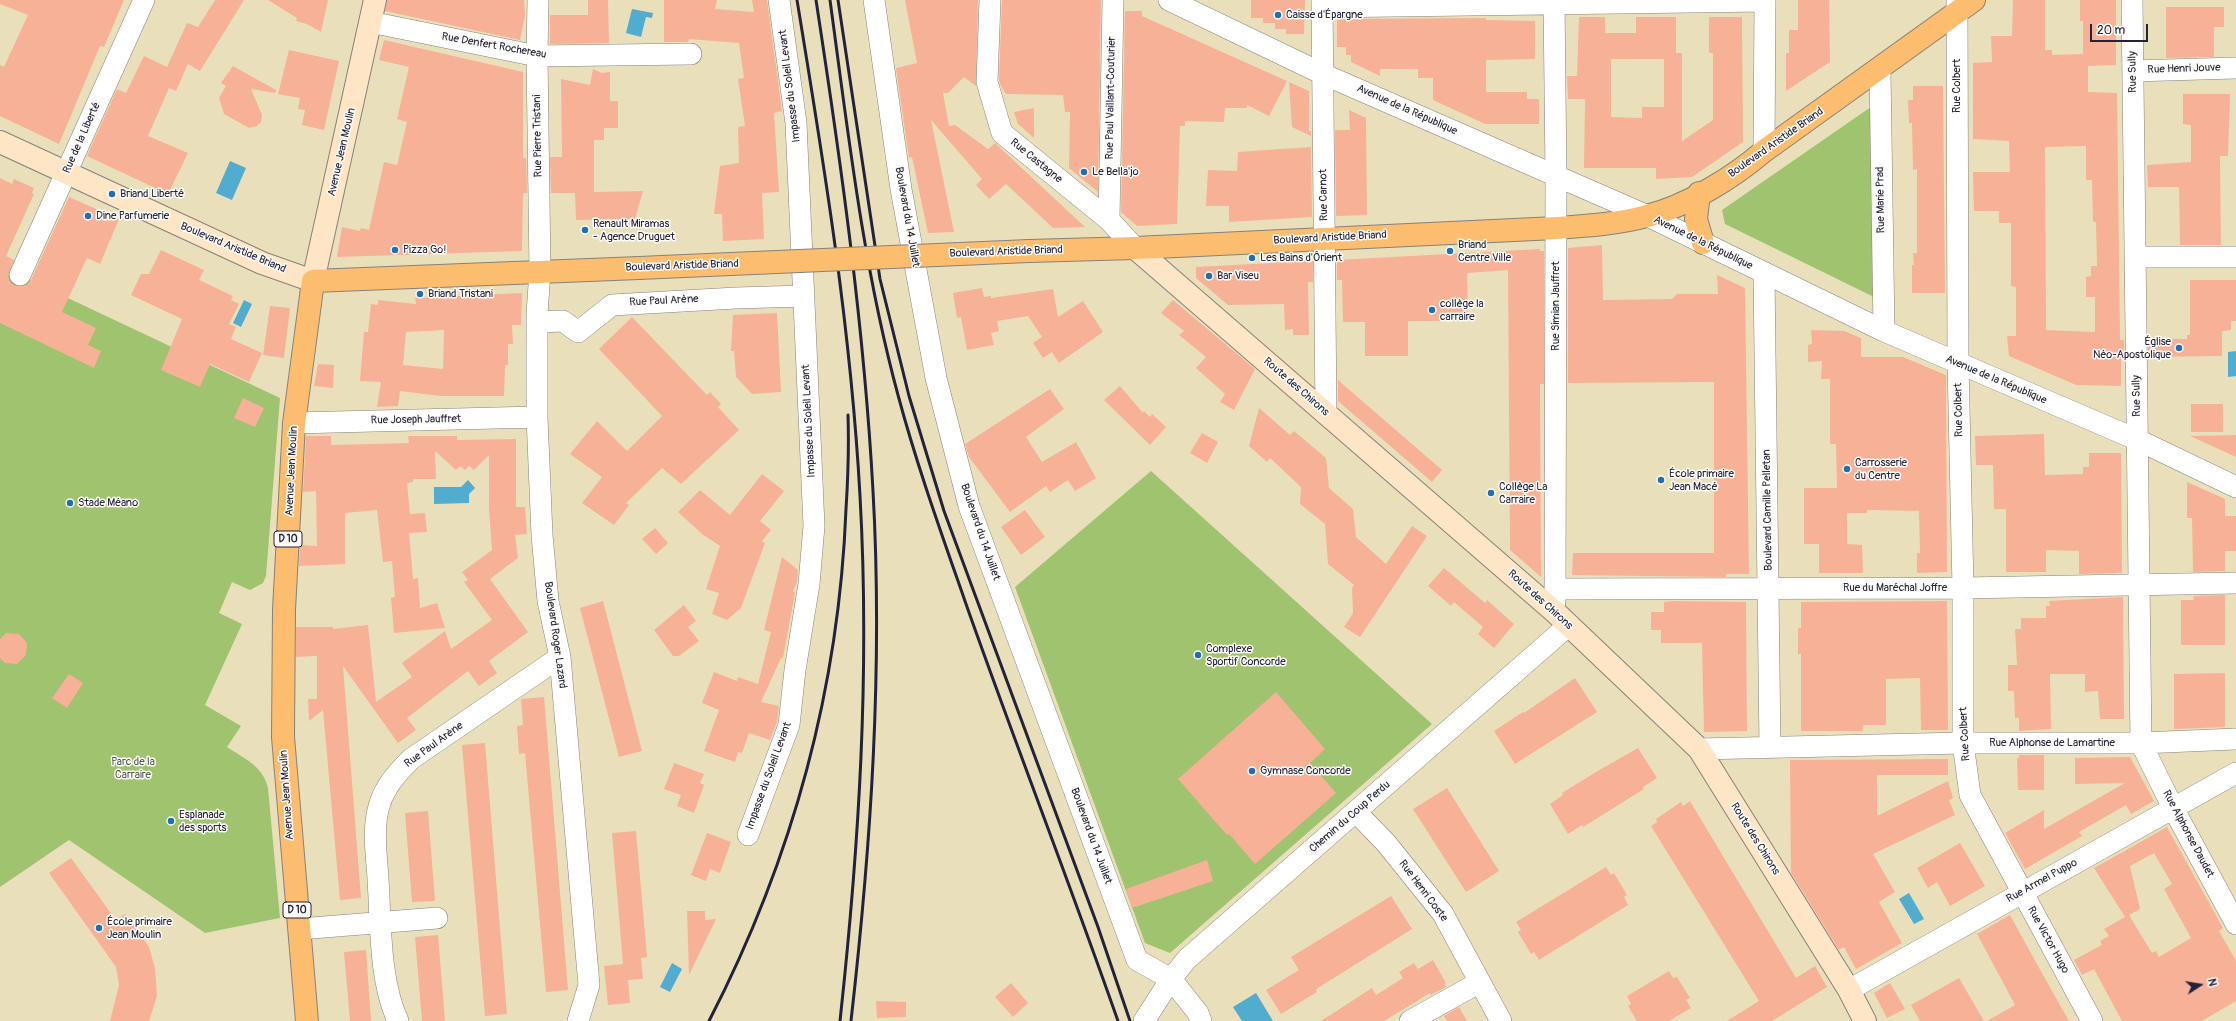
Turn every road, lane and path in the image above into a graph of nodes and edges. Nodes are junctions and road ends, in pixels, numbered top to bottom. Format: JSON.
{"nodes":[{"id":1,"x":144,"y":0,"type":"edge"},
{"id":2,"x":375,"y":0,"type":"edge"},
{"id":3,"x":538,"y":0,"type":"edge"},
{"id":4,"x":779,"y":0,"type":"edge"},
{"id":5,"x":874,"y":0,"type":"edge"},
{"id":6,"x":990,"y":0,"type":"edge"},
{"id":7,"x":1113,"y":0,"type":"edge"},
{"id":8,"x":1169,"y":0,"type":"edge"},
{"id":9,"x":1765,"y":0,"type":"edge"},
{"id":10,"x":1974,"y":0,"type":"edge"},
{"id":11,"x":2132,"y":0,"type":"edge"},
{"id":12,"x":1554,"y":2,"type":"edge"},
{"id":13,"x":1322,"y":3,"type":"edge"},
{"id":14,"x":1957,"y":7,"type":"edge"},
{"id":15,"x":370,"y":22,"type":"junction"},
{"id":16,"x":691,"y":54,"type":"dead end"},
{"id":17,"x":537,"y":56,"type":"junction"},
{"id":18,"x":2236,"y":68,"type":"edge"},
{"id":19,"x":1880,"y":70,"type":"junction"},
{"id":20,"x":2132,"y":71,"type":"junction"},
{"id":21,"x":1323,"y":74,"type":"junction"},
{"id":22,"x":0,"y":142,"type":"edge"},
{"id":23,"x":1764,"y":151,"type":"junction"},
{"id":24,"x":66,"y":173,"type":"junction"},
{"id":25,"x":1556,"y":176,"type":"junction"},
{"id":26,"x":1699,"y":193,"type":"junction"},
{"id":27,"x":1648,"y":216,"type":"junction"},
{"id":28,"x":1109,"y":220,"type":"junction"},
{"id":29,"x":1556,"y":228,"type":"junction"},
{"id":30,"x":1325,"y":238,"type":"junction"},
{"id":31,"x":1703,"y":243,"type":"junction"},
{"id":32,"x":1135,"y":248,"type":"junction"},
{"id":33,"x":2135,"y":257,"type":"junction"},
{"id":34,"x":2236,"y":257,"type":"edge"},
{"id":35,"x":540,"y":271,"type":"junction"},
{"id":36,"x":1764,"y":273,"type":"junction"},
{"id":37,"x":20,"y":275,"type":"dead end"},
{"id":38,"x":313,"y":280,"type":"junction"},
{"id":39,"x":804,"y":296,"type":"junction"},
{"id":40,"x":537,"y":322,"type":"junction"},
{"id":41,"x":1884,"y":331,"type":"junction"},
{"id":42,"x":1958,"y":363,"type":"junction"},
{"id":43,"x":1326,"y":414,"type":"junction"},
{"id":44,"x":537,"y":417,"type":"junction"},
{"id":45,"x":294,"y":423,"type":"junction"},
{"id":46,"x":2138,"y":440,"type":"junction"},
{"id":47,"x":2236,"y":487,"type":"edge"},
{"id":48,"x":2236,"y":583,"type":"edge"},
{"id":49,"x":2138,"y":584,"type":"junction"},
{"id":50,"x":1769,"y":588,"type":"junction"},
{"id":51,"x":1963,"y":588,"type":"junction"},
{"id":52,"x":1555,"y":589,"type":"junction"},
{"id":53,"x":1562,"y":619,"type":"junction"},
{"id":54,"x":560,"y":657,"type":"junction"},
{"id":55,"x":2236,"y":738,"type":"edge"},
{"id":56,"x":1963,"y":743,"type":"junction"},
{"id":57,"x":2141,"y":743,"type":"junction"},
{"id":58,"x":1770,"y":748,"type":"junction"},
{"id":59,"x":1699,"y":749,"type":"junction"},
{"id":60,"x":2236,"y":773,"type":"edge"},
{"id":61,"x":1970,"y":795,"type":"joint"},
{"id":62,"x":2173,"y":808,"type":"junction"},
{"id":63,"x":1356,"y":812,"type":"junction"},
{"id":64,"x":748,"y":835,"type":"dead end"},
{"id":65,"x":2022,"y":892,"type":"junction"},
{"id":66,"x":437,"y":918,"type":"dead end"},
{"id":67,"x":381,"y":922,"type":"junction"},
{"id":68,"x":2236,"y":924,"type":"edge"},
{"id":69,"x":299,"y":929,"type":"junction"},
{"id":70,"x":1171,"y":979,"type":"junction"},
{"id":71,"x":1480,"y":982,"type":"junction"},
{"id":72,"x":1848,"y":990,"type":"junction"},
{"id":73,"x":307,"y":1021,"type":"edge"},
{"id":74,"x":398,"y":1021,"type":"edge"},
{"id":75,"x":578,"y":1021,"type":"edge"},
{"id":76,"x":1144,"y":1021,"type":"edge"},
{"id":77,"x":1201,"y":1021,"type":"edge"},
{"id":78,"x":1410,"y":1021,"type":"edge"},
{"id":79,"x":1501,"y":1021,"type":"edge"},
{"id":80,"x":1865,"y":1021,"type":"edge"},
{"id":81,"x":2092,"y":1021,"type":"edge"}],
"edges":[{"from":1,"to":24,"type":"street","name":"Rue de la Liberté"},
{"from":2,"to":15,"type":"street","name":"Avenue Jean Moulin"},
{"from":3,"to":17,"type":"street","name":"Rue Pierre Tristani"},
{"from":4,"to":39,"type":"street","name":"Impasse du Soleil Levant"},
{"from":5,"to":70,"type":"street","name":"Boulevard du 14 Juillet"},
{"from":6,"to":28,"type":"street","name":"Rue Castagne"},
{"from":7,"to":28,"type":"street","name":"Rue Paul Vaillant-Couturier"},
{"from":8,"to":21,"type":"street","name":"Avenue de la République"},
{"from":9,"to":12,"type":"street"},
{"from":9,"to":23,"type":"street"},
{"from":10,"to":14,"type":"main road","name":"Boulevard Aristide Briand"},
{"from":11,"to":20,"type":"street","name":"Rue Sully"},
{"from":12,"to":13,"type":"street"},
{"from":12,"to":25,"type":"street","name":"Rue Simian Jauffret"},
{"from":13,"to":21,"type":"street","name":"Rue Carnot"},
{"from":14,"to":19,"type":"main road","name":"Boulevard Aristide Briand"},
{"from":14,"to":42,"type":"street","name":"Rue Colbert"},
{"from":15,"to":17,"type":"street","name":"Rue Denfert Rochereau"},
{"from":15,"to":38,"type":"street","name":"Avenue Jean Moulin"},
{"from":16,"to":17,"type":"street","name":"Rue Denfert Rochereau"},
{"from":17,"to":35,"type":"street","name":"Rue Pierre Tristani"},
{"from":18,"to":20,"type":"street","name":"Rue Henri Jouve"},
{"from":19,"to":23,"type":"main road","name":"Boulevard Aristide Briand"},
{"from":19,"to":41,"type":"street","name":"Rue Marie Prad"},
{"from":20,"to":33,"type":"street","name":"Rue Sully"},
{"from":21,"to":25,"type":"street","name":"Avenue de la République"},
{"from":21,"to":30,"type":"street","name":"Rue Carnot"},
{"from":22,"to":24,"type":"street","name":"Boulevard Aristide Briand"},
{"from":23,"to":26,"type":"main road","name":"Boulevard Aristide Briand"},
{"from":24,"to":37,"type":"street","name":"Rue de la Liberté"},
{"from":24,"to":38,"type":"street","name":"Boulevard Aristide Briand"},
{"from":25,"to":27,"type":"street","name":"Avenue de la République"},
{"from":25,"to":29,"type":"street","name":"Rue Simian Jauffret"},
{"from":26,"to":27,"type":"main road","name":"Boulevard Aristide Briand"},
{"from":26,"to":31,"type":"main road"},
{"from":27,"to":29,"type":"main road","name":"Boulevard Aristide Briand"},
{"from":27,"to":31,"type":"street","name":"Avenue de la République"},
{"from":28,"to":32,"type":"street","name":"Rue Castagne"},
{"from":29,"to":30,"type":"main road","name":"Boulevard Aristide Briand"},
{"from":29,"to":52,"type":"street","name":"Rue Simian Jauffret"},
{"from":30,"to":32,"type":"main road","name":"Boulevard Aristide Briand"},
{"from":30,"to":43,"type":"street","name":"Rue Carnot"},
{"from":31,"to":36,"type":"street","name":"Avenue de la République"},
{"from":32,"to":35,"type":"main road","name":"Boulevard Aristide Briand","bridge":true},
{"from":32,"to":43,"type":"street","name":"Route des Chirons"},
{"from":33,"to":34,"type":"street"},
{"from":33,"to":46,"type":"street","name":"Rue Sully"},
{"from":35,"to":38,"type":"main road","name":"Boulevard Aristide Briand"},
{"from":35,"to":40,"type":"street","name":"Boulevard Roger Lazard"},
{"from":36,"to":41,"type":"street","name":"Avenue de la République"},
{"from":36,"to":50,"type":"street","name":"Boulevard Camille Pelletan"},
{"from":38,"to":45,"type":"main road","name":"Avenue Jean Moulin","number":"D 10"},
{"from":39,"to":40,"type":"street","name":"Rue Paul Arène"},
{"from":39,"to":64,"type":"street","name":"Impasse du Soleil Levant"},
{"from":40,"to":44,"type":"street","name":"Boulevard Roger Lazard"},
{"from":41,"to":42,"type":"street","name":"Avenue de la République"},
{"from":42,"to":46,"type":"street","name":"Avenue de la République"},
{"from":42,"to":51,"type":"street","name":"Rue Colbert"},
{"from":43,"to":53,"type":"street","name":"Route des Chirons"},
{"from":44,"to":45,"type":"street","name":"Rue Joseph Jauffret"},
{"from":44,"to":54,"type":"street","name":"Boulevard Roger Lazard"},
{"from":45,"to":69,"type":"main road","name":"Avenue Jean Moulin","number":"D 10"},
{"from":46,"to":47,"type":"street","name":"Avenue de la République"},
{"from":46,"to":49,"type":"street","name":"Rue Sully"},
{"from":48,"to":49,"type":"street","name":"Rue du Maréchal Joffre"},
{"from":49,"to":51,"type":"street","name":"Rue du Maréchal Joffre"},
{"from":49,"to":57,"type":"street","name":"Rue Sully"},
{"from":50,"to":51,"type":"street","name":"Rue du Maréchal Joffre"},
{"from":50,"to":52,"type":"street","name":"Rue du Maréchal Joffre"},
{"from":50,"to":58,"type":"street","name":"Boulevard Camille Pelletan"},
{"from":51,"to":56,"type":"street","name":"Rue Colbert"},
{"from":52,"to":53,"type":"street","name":"Rue Simian Jauffret"},
{"from":53,"to":59,"type":"street","name":"Route des Chirons"},
{"from":53,"to":63,"type":"street","name":"Chemin du Coup Perdu"},
{"from":54,"to":67,"type":"street","name":"Rue Paul Arène"},
{"from":54,"to":75,"type":"street","name":"Boulevard Roger Lazard"},
{"from":55,"to":57,"type":"street","name":"Rue Alphonse de Lamartine"},
{"from":56,"to":57,"type":"street","name":"Rue Alphonse de Lamartine"},
{"from":56,"to":58,"type":"street","name":"Rue Alphonse de Lamartine"},
{"from":56,"to":61,"type":"street","name":"Rue Colbert"},
{"from":57,"to":62,"type":"street","name":"Rue Alphonse Daudet"},
{"from":58,"to":59,"type":"street","name":"Rue Alphonse de Lamartine"},
{"from":59,"to":72,"type":"street","name":"Route des Chirons"},
{"from":60,"to":62,"type":"street","name":"Rue Armel Puppo"},
{"from":61,"to":65,"type":"street","name":"Rue Victor Hugo"},
{"from":62,"to":65,"type":"street","name":"Rue Armel Puppo"},
{"from":62,"to":68,"type":"street","name":"Rue Alphonse Daudet"},
{"from":63,"to":70,"type":"street","name":"Chemin du Coup Perdu"},
{"from":63,"to":71,"type":"street","name":"Rue Henri Coste"},
{"from":65,"to":72,"type":"street","name":"Rue Armel Puppo"},
{"from":65,"to":81,"type":"street","name":"Rue Victor Hugo"},
{"from":66,"to":67,"type":"street"},
{"from":67,"to":69,"type":"street"},
{"from":67,"to":74,"type":"street"},
{"from":69,"to":73,"type":"main road","name":"Avenue Jean Moulin","number":"D 10"},
{"from":70,"to":76,"type":"street","name":"Chemin du Coup Perdu"},
{"from":70,"to":77,"type":"street"},
{"from":71,"to":78,"type":"street"},
{"from":71,"to":79,"type":"street","name":"Rue Henri Coste"},
{"from":72,"to":80,"type":"street","name":"Route des Chirons"}]}
